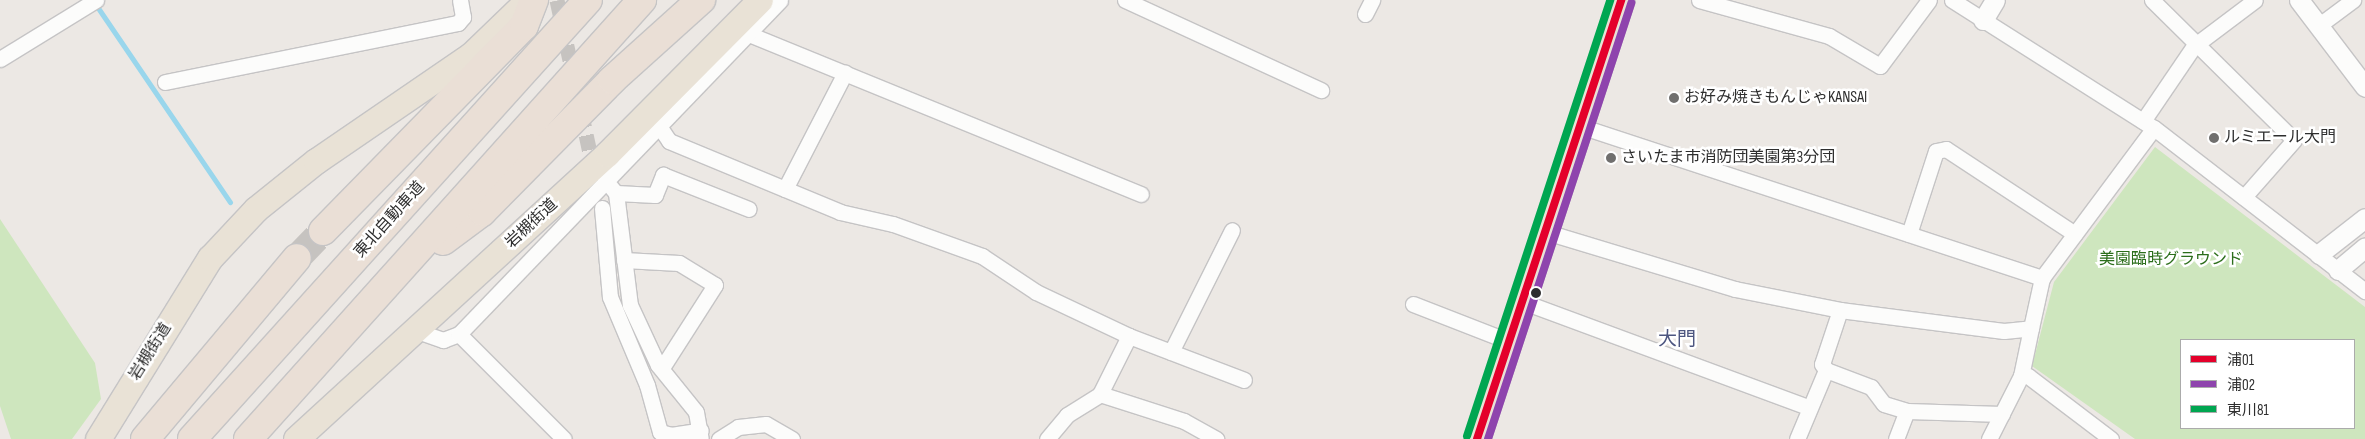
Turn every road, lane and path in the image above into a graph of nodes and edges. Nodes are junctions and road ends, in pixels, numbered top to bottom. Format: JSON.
{"nodes":[{"id":1,"x":96,"y":0,"type":"edge"},
{"id":2,"x":460,"y":0,"type":"edge"},
{"id":3,"x":528,"y":0,"type":"edge"},
{"id":4,"x":534,"y":0,"type":"edge"},
{"id":5,"x":588,"y":0,"type":"edge"},
{"id":6,"x":642,"y":0,"type":"edge"},
{"id":7,"x":701,"y":0,"type":"edge"},
{"id":8,"x":760,"y":0,"type":"edge"},
{"id":9,"x":780,"y":0,"type":"edge"},
{"id":10,"x":1125,"y":0,"type":"edge"},
{"id":11,"x":1372,"y":0,"type":"edge"},
{"id":12,"x":1620,"y":0,"type":"edge"},
{"id":13,"x":1699,"y":0,"type":"edge"},
{"id":14,"x":1929,"y":0,"type":"edge"},
{"id":15,"x":1952,"y":0,"type":"edge"},
{"id":16,"x":1995,"y":0,"type":"edge"},
{"id":17,"x":2152,"y":0,"type":"edge"},
{"id":18,"x":2255,"y":0,"type":"edge"},
{"id":19,"x":2299,"y":0,"type":"edge"},
{"id":20,"x":2353,"y":0,"type":"edge"},
{"id":21,"x":1365,"y":14,"type":"dead end"},
{"id":22,"x":1983,"y":20,"type":"junction"},
{"id":23,"x":2318,"y":26,"type":"junction"},
{"id":24,"x":751,"y":35,"type":"junction"},
{"id":25,"x":2194,"y":46,"type":"junction"},
{"id":26,"x":0,"y":59,"type":"edge"},
{"id":27,"x":845,"y":72,"type":"junction"},
{"id":28,"x":165,"y":82,"type":"dead end"},
{"id":29,"x":2365,"y":87,"type":"edge"},
{"id":30,"x":1321,"y":90,"type":"dead end"},
{"id":31,"x":1577,"y":125,"type":"junction"},
{"id":32,"x":2149,"y":125,"type":"junction"},
{"id":33,"x":659,"y":126,"type":"junction"},
{"id":34,"x":605,"y":180,"type":"junction"},
{"id":35,"x":785,"y":189,"type":"junction"},
{"id":36,"x":616,"y":193,"type":"junction"},
{"id":37,"x":1141,"y":194,"type":"dead end"},
{"id":38,"x":2244,"y":197,"type":"junction"},
{"id":39,"x":602,"y":208,"type":"tunnel mouth"},
{"id":40,"x":749,"y":209,"type":"dead end"},
{"id":41,"x":2365,"y":218,"type":"edge"},
{"id":42,"x":1232,"y":230,"type":"dead end"},
{"id":43,"x":323,"y":231,"type":"tunnel mouth"},
{"id":44,"x":1543,"y":231,"type":"junction"},
{"id":45,"x":1909,"y":234,"type":"junction"},
{"id":46,"x":2075,"y":234,"type":"junction"},
{"id":47,"x":2365,"y":247,"type":"edge"},
{"id":48,"x":2319,"y":254,"type":"junction"},
{"id":49,"x":297,"y":258,"type":"tunnel mouth"},
{"id":50,"x":624,"y":260,"type":"junction"},
{"id":51,"x":2338,"y":270,"type":"junction"},
{"id":52,"x":394,"y":277,"type":"junction"},
{"id":53,"x":2042,"y":278,"type":"junction"},
{"id":54,"x":2365,"y":291,"type":"edge"},
{"id":55,"x":1521,"y":301,"type":"junction"},
{"id":56,"x":1413,"y":304,"type":"dead end"},
{"id":57,"x":1840,"y":310,"type":"junction"},
{"id":58,"x":2031,"y":328,"type":"junction"},
{"id":59,"x":417,"y":331,"type":"junction"},
{"id":60,"x":459,"y":334,"type":"junction"},
{"id":61,"x":1129,"y":336,"type":"junction"},
{"id":62,"x":1508,"y":341,"type":"junction"},
{"id":63,"x":1170,"y":352,"type":"junction"},
{"id":64,"x":662,"y":368,"type":"junction"},
{"id":65,"x":1826,"y":370,"type":"junction"},
{"id":66,"x":2021,"y":376,"type":"junction"},
{"id":67,"x":1244,"y":380,"type":"dead end"},
{"id":68,"x":1100,"y":394,"type":"junction"},
{"id":69,"x":1807,"y":407,"type":"junction"},
{"id":70,"x":1907,"y":411,"type":"junction"},
{"id":71,"x":2002,"y":414,"type":"junction"},
{"id":72,"x":701,"y":434,"type":"edge"},
{"id":73,"x":98,"y":439,"type":"edge"},
{"id":74,"x":145,"y":439,"type":"edge"},
{"id":75,"x":192,"y":439,"type":"edge"},
{"id":76,"x":248,"y":439,"type":"edge"},
{"id":77,"x":296,"y":439,"type":"edge"},
{"id":78,"x":564,"y":439,"type":"edge"},
{"id":79,"x":719,"y":439,"type":"edge"},
{"id":80,"x":792,"y":439,"type":"edge"},
{"id":81,"x":1047,"y":439,"type":"edge"},
{"id":82,"x":1216,"y":439,"type":"edge"},
{"id":83,"x":1477,"y":439,"type":"edge"},
{"id":84,"x":1796,"y":439,"type":"edge"},
{"id":85,"x":1896,"y":439,"type":"edge"},
{"id":86,"x":1988,"y":439,"type":"edge"},
{"id":87,"x":2112,"y":439,"type":"edge"}],
"edges":[{"from":1,"to":26,"type":"street"},
{"from":2,"to":28,"type":"street"},
{"from":3,"to":73,"type":"highway","name":"岩槻街道"},
{"from":4,"to":43,"type":"highway"},
{"from":5,"to":75,"type":"highway","name":"東北自動車道"},
{"from":6,"to":52,"type":"highway"},
{"from":7,"to":52,"type":"highway"},
{"from":8,"to":59,"type":"highway","name":"岩槻街道"},
{"from":9,"to":24,"type":"street"},
{"from":10,"to":30,"type":"street"},
{"from":11,"to":21,"type":"street"},
{"from":12,"to":31,"type":"highway"},
{"from":13,"to":14,"type":"street"},
{"from":15,"to":22,"type":"street"},
{"from":16,"to":22,"type":"street"},
{"from":17,"to":25,"type":"street"},
{"from":18,"to":25,"type":"street"},
{"from":19,"to":23,"type":"street"},
{"from":20,"to":23,"type":"street"},
{"from":22,"to":32,"type":"street"},
{"from":23,"to":29,"type":"street"},
{"from":24,"to":27,"type":"street"},
{"from":24,"to":33,"type":"street"},
{"from":25,"to":32,"type":"street"},
{"from":25,"to":38,"type":"street"},
{"from":27,"to":35,"type":"street"},
{"from":27,"to":37,"type":"street"},
{"from":31,"to":44,"type":"highway"},
{"from":31,"to":45,"type":"street"},
{"from":32,"to":38,"type":"street"},
{"from":32,"to":46,"type":"street"},
{"from":33,"to":34,"type":"street"},
{"from":33,"to":35,"type":"street"},
{"from":34,"to":36,"type":"street"},
{"from":34,"to":60,"type":"street"},
{"from":35,"to":61,"type":"street"},
{"from":36,"to":40,"type":"street"},
{"from":36,"to":50,"type":"street"},
{"from":38,"to":48,"type":"street"},
{"from":39,"to":72,"type":"street"},
{"from":41,"to":48,"type":"street"},
{"from":42,"to":63,"type":"street"},
{"from":44,"to":55,"type":"highway"},
{"from":44,"to":57,"type":"street"},
{"from":45,"to":46,"type":"street"},
{"from":45,"to":53,"type":"street"},
{"from":46,"to":53,"type":"street"},
{"from":47,"to":51,"type":"street"},
{"from":48,"to":51,"type":"street"},
{"from":49,"to":74,"type":"highway"},
{"from":50,"to":64,"type":"street"},
{"from":50,"to":64,"type":"street"},
{"from":51,"to":54,"type":"street"},
{"from":52,"to":76,"type":"highway"},
{"from":53,"to":58,"type":"street"},
{"from":55,"to":62,"type":"highway"},
{"from":55,"to":69,"type":"street"},
{"from":56,"to":62,"type":"street"},
{"from":57,"to":58,"type":"street"},
{"from":57,"to":65,"type":"street"},
{"from":58,"to":66,"type":"street"},
{"from":59,"to":60,"type":"street"},
{"from":59,"to":77,"type":"highway","name":"岩槻街道"},
{"from":60,"to":78,"type":"street"},
{"from":61,"to":63,"type":"street"},
{"from":61,"to":68,"type":"street"},
{"from":62,"to":83,"type":"highway"},
{"from":63,"to":67,"type":"street"},
{"from":64,"to":72,"type":"street"},
{"from":65,"to":69,"type":"street"},
{"from":65,"to":70,"type":"street"},
{"from":66,"to":71,"type":"street"},
{"from":66,"to":87,"type":"street"},
{"from":68,"to":81,"type":"street"},
{"from":68,"to":82,"type":"street"},
{"from":69,"to":84,"type":"street"},
{"from":70,"to":71,"type":"street"},
{"from":70,"to":85,"type":"street"},
{"from":71,"to":86,"type":"street"},
{"from":79,"to":80,"type":"street"}]}
